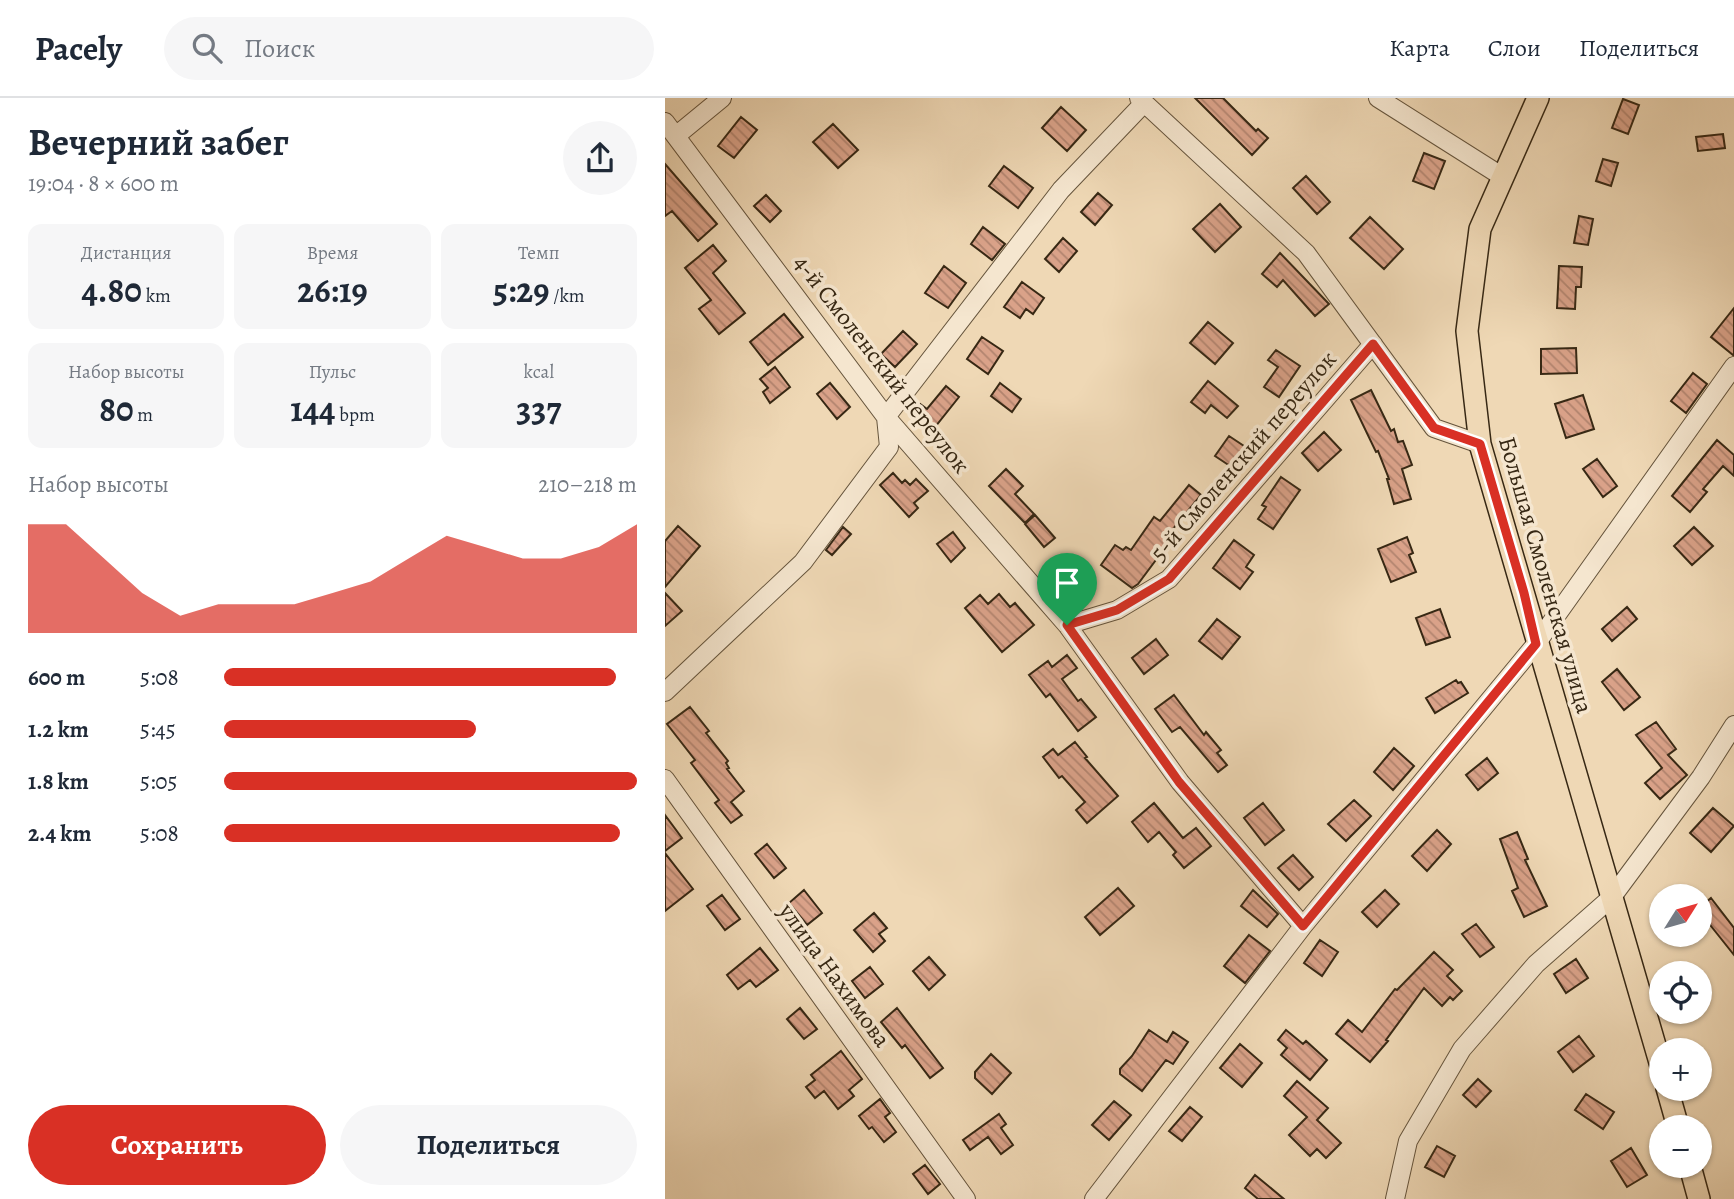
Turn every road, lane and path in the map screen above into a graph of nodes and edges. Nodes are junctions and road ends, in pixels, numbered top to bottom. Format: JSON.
{"nodes":[{"id":1,"x":722,"y":98,"type":"edge"},
{"id":2,"x":1378,"y":98,"type":"edge"},
{"id":3,"x":1538,"y":98,"type":"edge"},
{"id":4,"x":1142,"y":101,"type":"edge"},
{"id":5,"x":671,"y":129,"type":"edge"},
{"id":6,"x":1503,"y":177,"type":"junction"},
{"id":7,"x":1373,"y":344,"type":"junction"},
{"id":8,"x":1734,"y":366,"type":"edge"},
{"id":9,"x":886,"y":417,"type":"junction"},
{"id":10,"x":1480,"y":444,"type":"junction"},
{"id":11,"x":1067,"y":625,"type":"junction"},
{"id":12,"x":1536,"y":644,"type":"junction"},
{"id":13,"x":665,"y":692,"type":"edge"},
{"id":14,"x":1734,"y":725,"type":"edge"},
{"id":15,"x":665,"y":779,"type":"edge"},
{"id":16,"x":1612,"y":897,"type":"junction"},
{"id":17,"x":1303,"y":926,"type":"junction"},
{"id":18,"x":1653,"y":1038,"type":"edge"},
{"id":19,"x":1693,"y":1178,"type":"edge"},
{"id":20,"x":966,"y":1199,"type":"edge"},
{"id":21,"x":1094,"y":1199,"type":"edge"},
{"id":22,"x":1395,"y":1199,"type":"edge"},
{"id":23,"x":1699,"y":1199,"type":"edge"}],
"edges":[{"from":1,"to":5,"type":"street"},
{"from":2,"to":6,"type":"street"},
{"from":3,"to":6,"type":"main road","name":"Большая Смоленская улица"},
{"from":4,"to":7,"type":"street"},
{"from":4,"to":9,"type":"street"},
{"from":5,"to":9,"type":"street","name":"4-й Смоленский переулок"},
{"from":6,"to":10,"type":"main road","name":"Большая Смоленская улица"},
{"from":7,"to":10,"type":"street"},
{"from":7,"to":11,"type":"street","name":"5-й Смоленский переулок"},
{"from":8,"to":12,"type":"street"},
{"from":9,"to":11,"type":"street","name":"4-й Смоленский переулок"},
{"from":9,"to":13,"type":"street"},
{"from":10,"to":12,"type":"main road","name":"Большая Смоленская улица"},
{"from":11,"to":17,"type":"street","name":"4-й Смоленский переулок"},
{"from":12,"to":16,"type":"main road","name":"Большая Смоленская улица"},
{"from":12,"to":17,"type":"street"},
{"from":14,"to":16,"type":"street"},
{"from":15,"to":20,"type":"street","name":"улица Нахимова"},
{"from":16,"to":18,"type":"main road","name":"Большая Смоленская улица"},
{"from":16,"to":22,"type":"street"},
{"from":17,"to":21,"type":"street"},
{"from":19,"to":23,"type":"main road"}]}
